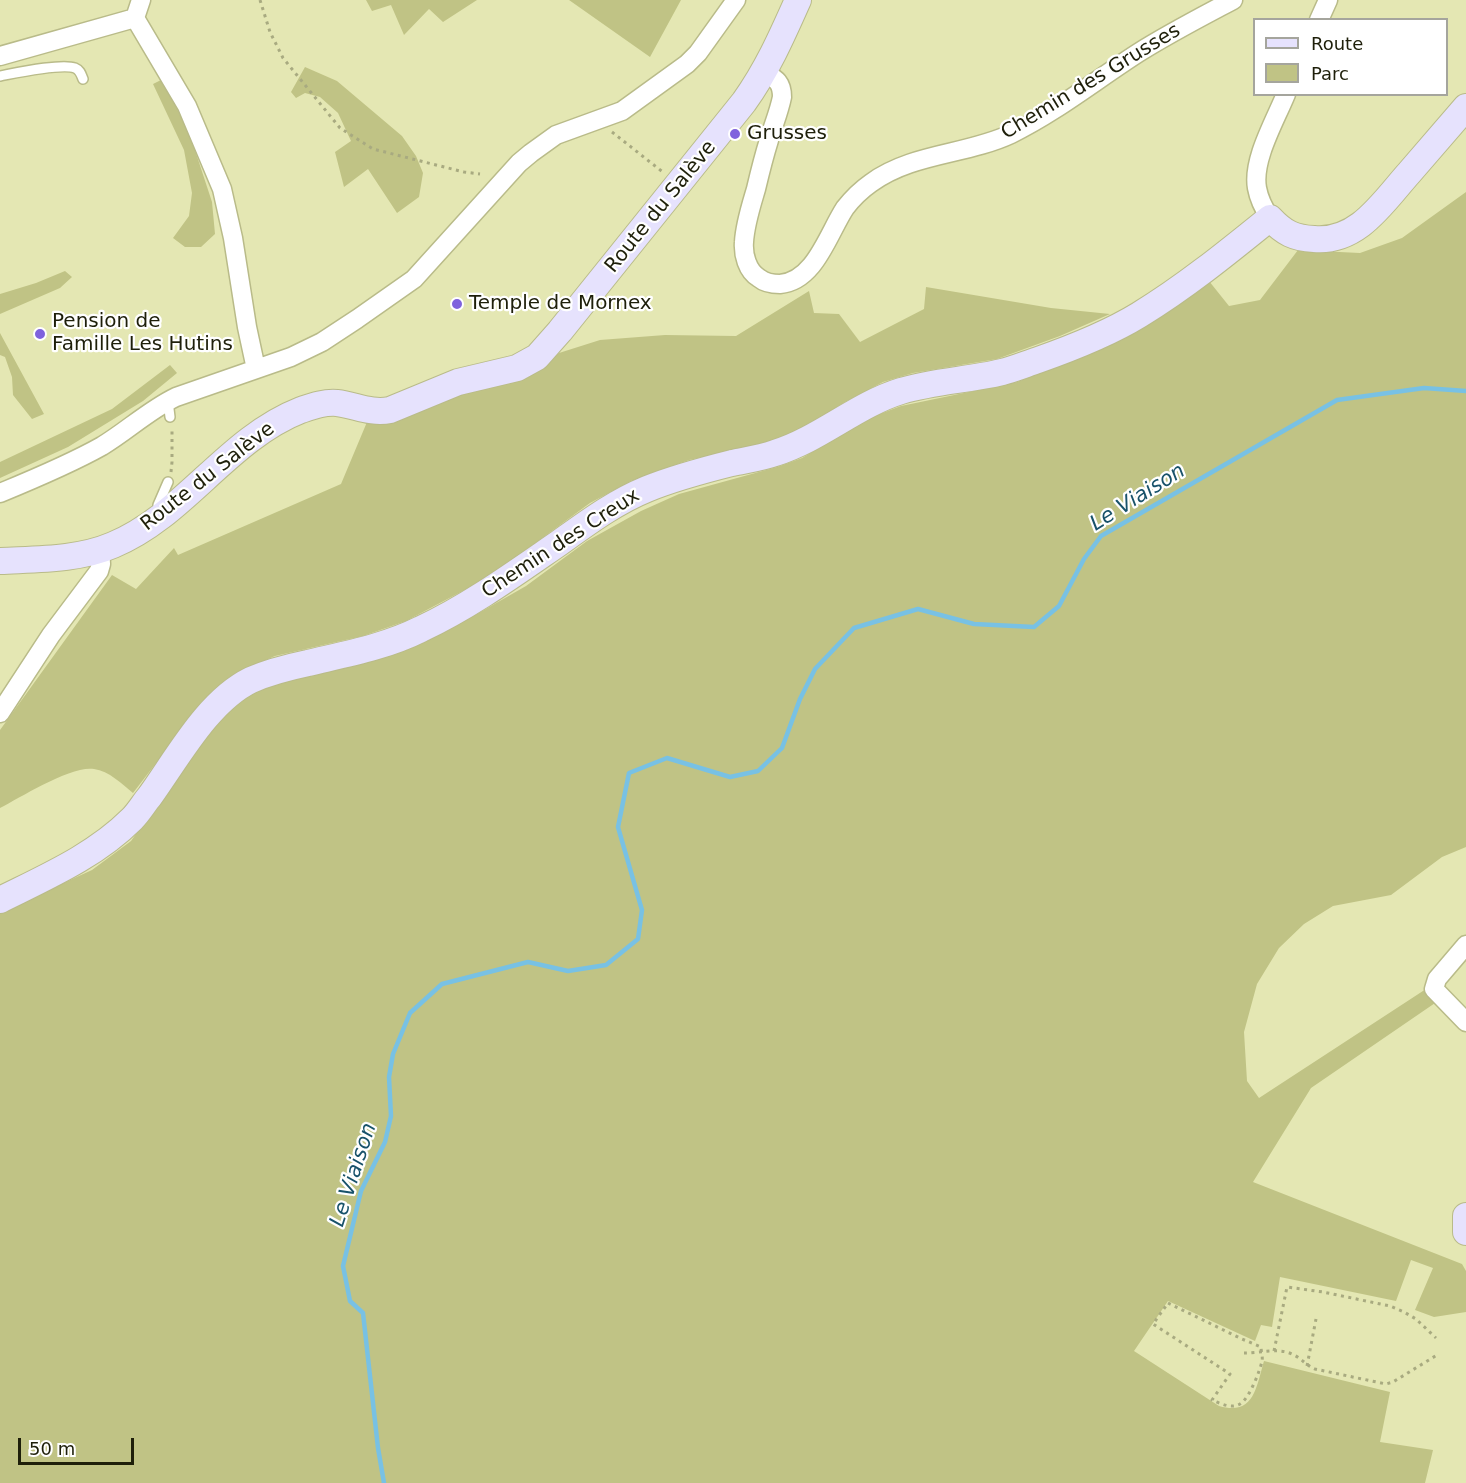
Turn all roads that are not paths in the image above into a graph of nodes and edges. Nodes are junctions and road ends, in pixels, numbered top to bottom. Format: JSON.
{"nodes":[{"id":1,"x":141,"y":0,"type":"edge"},
{"id":2,"x":736,"y":0,"type":"edge"},
{"id":3,"x":798,"y":0,"type":"edge"},
{"id":4,"x":1233,"y":0,"type":"edge"},
{"id":5,"x":1328,"y":0,"type":"edge"},
{"id":6,"x":135,"y":18,"type":"junction"},
{"id":7,"x":1320,"y":18,"type":"edge"},
{"id":8,"x":0,"y":56,"type":"edge"},
{"id":9,"x":764,"y":72,"type":"junction"},
{"id":10,"x":0,"y":75,"type":"edge"},
{"id":11,"x":83,"y":79,"type":"dead end"},
{"id":12,"x":1285,"y":96,"type":"edge"},
{"id":13,"x":1466,"y":107,"type":"edge"},
{"id":14,"x":1270,"y":219,"type":"junction"},
{"id":15,"x":256,"y":369,"type":"junction"},
{"id":16,"x":168,"y":482,"type":"road end"},
{"id":17,"x":0,"y":493,"type":"edge"},
{"id":18,"x":159,"y":518,"type":"junction"},
{"id":19,"x":100,"y":550,"type":"junction"},
{"id":20,"x":0,"y":561,"type":"edge"},
{"id":21,"x":0,"y":713,"type":"edge"},
{"id":22,"x":0,"y":900,"type":"edge"},
{"id":23,"x":1466,"y":945,"type":"edge"},
{"id":24,"x":1466,"y":1022,"type":"edge"},
{"id":25,"x":1466,"y":1216,"type":"edge"},
{"id":26,"x":1466,"y":1232,"type":"edge"}],
"edges":[{"from":1,"to":6,"type":"street"},
{"from":2,"to":15,"type":"street"},
{"from":3,"to":9,"type":"street","name":"Route du Salève"},
{"from":4,"to":9,"type":"street","name":"Chemin des Grusses"},
{"from":5,"to":7,"type":"street"},
{"from":6,"to":8,"type":"street"},
{"from":6,"to":15,"type":"street"},
{"from":9,"to":18,"type":"street","name":"Route du Salève"},
{"from":10,"to":11,"type":"lane"},
{"from":12,"to":14,"type":"street"},
{"from":13,"to":14,"type":"street"},
{"from":14,"to":22,"type":"street","name":"Chemin des Creux"},
{"from":15,"to":17,"type":"street"},
{"from":16,"to":18,"type":"lane"},
{"from":18,"to":19,"type":"street","name":"Route du Salève"},
{"from":19,"to":20,"type":"street","name":"Route du Salève"},
{"from":19,"to":21,"type":"street"},
{"from":23,"to":24,"type":"street"},
{"from":25,"to":26,"type":"street"}]}
